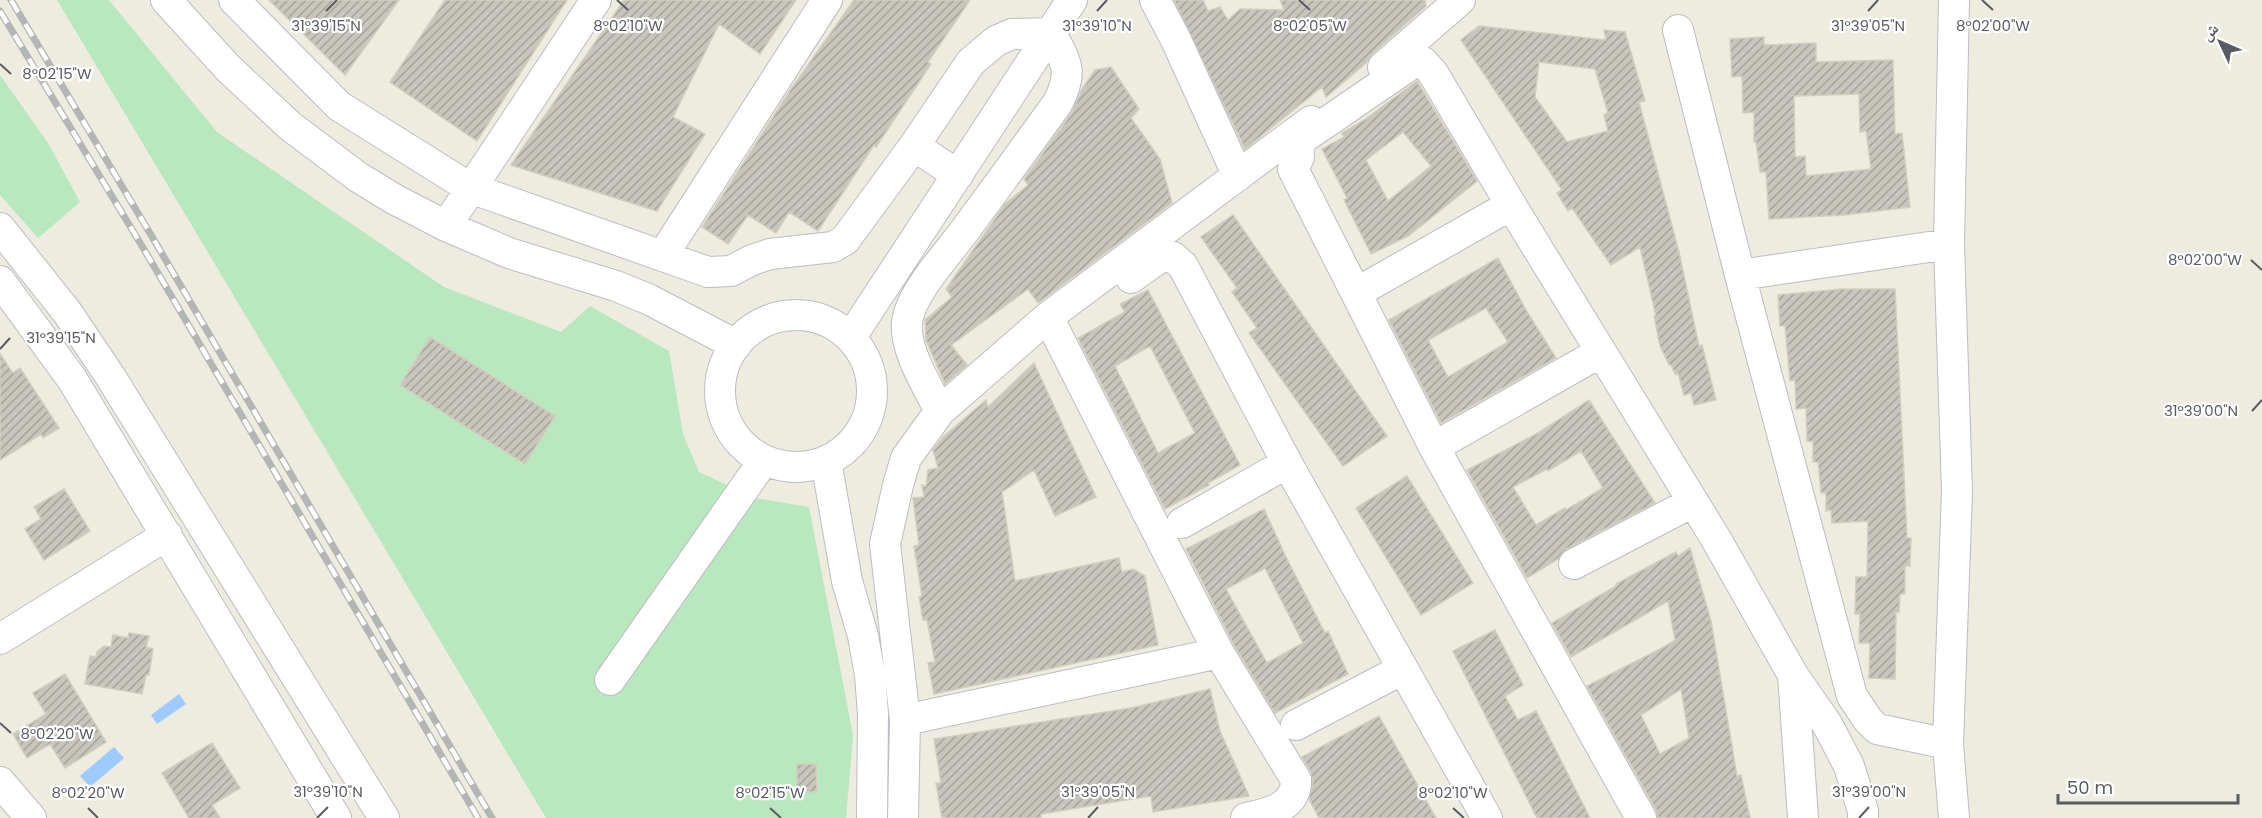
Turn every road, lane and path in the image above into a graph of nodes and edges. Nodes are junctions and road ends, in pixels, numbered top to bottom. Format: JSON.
{"nodes":[{"id":1,"x":166,"y":0,"type":"edge"},
{"id":2,"x":234,"y":0,"type":"edge"},
{"id":3,"x":596,"y":0,"type":"edge"},
{"id":4,"x":827,"y":0,"type":"edge"},
{"id":5,"x":1072,"y":0,"type":"edge"},
{"id":6,"x":1155,"y":0,"type":"edge"},
{"id":7,"x":1460,"y":0,"type":"edge"},
{"id":8,"x":1954,"y":0,"type":"edge"},
{"id":9,"x":1678,"y":30,"type":"dead end"},
{"id":10,"x":1051,"y":33,"type":"junction"},
{"id":11,"x":339,"y":106,"type":"junction"},
{"id":12,"x":308,"y":141,"type":"junction"},
{"id":13,"x":914,"y":146,"type":"junction"},
{"id":14,"x":958,"y":175,"type":"junction"},
{"id":15,"x":1238,"y":176,"type":"junction"},
{"id":16,"x":470,"y":188,"type":"junction"},
{"id":17,"x":1511,"y":205,"type":"junction"},
{"id":18,"x":447,"y":226,"type":"junction"},
{"id":19,"x":0,"y":228,"type":"edge"},
{"id":20,"x":1949,"y":244,"type":"junction"},
{"id":21,"x":663,"y":255,"type":"junction"},
{"id":22,"x":1740,"y":275,"type":"junction"},
{"id":23,"x":0,"y":281,"type":"edge"},
{"id":24,"x":1356,"y":293,"type":"junction"},
{"id":25,"x":1052,"y":324,"type":"junction"},
{"id":26,"x":851,"y":337,"type":"junction"},
{"id":27,"x":736,"y":345,"type":"junction"},
{"id":28,"x":1601,"y":352,"type":"junction"},
{"id":29,"x":940,"y":411,"type":"junction"},
{"id":30,"x":1434,"y":447,"type":"junction"},
{"id":31,"x":764,"y":460,"type":"junction"},
{"id":32,"x":826,"y":461,"type":"junction"},
{"id":33,"x":1287,"y":463,"type":"junction"},
{"id":34,"x":1694,"y":502,"type":"junction"},
{"id":35,"x":1182,"y":523,"type":"dead end"},
{"id":36,"x":167,"y":535,"type":"junction"},
{"id":37,"x":1574,"y":564,"type":"dead end"},
{"id":38,"x":0,"y":639,"type":"edge"},
{"id":39,"x":1220,"y":653,"type":"junction"},
{"id":40,"x":1403,"y":669,"type":"junction"},
{"id":41,"x":1793,"y":675,"type":"junction"},
{"id":42,"x":610,"y":680,"type":"dead end"},
{"id":43,"x":905,"y":720,"type":"junction"},
{"id":44,"x":1296,"y":724,"type":"dead end"},
{"id":45,"x":1948,"y":744,"type":"junction"},
{"id":46,"x":0,"y":782,"type":"edge"},
{"id":47,"x":1298,"y":807,"type":"edge"},
{"id":48,"x":31,"y":818,"type":"edge"},
{"id":49,"x":336,"y":818,"type":"edge"},
{"id":50,"x":384,"y":818,"type":"edge"},
{"id":51,"x":872,"y":818,"type":"edge"},
{"id":52,"x":903,"y":818,"type":"edge"},
{"id":53,"x":1246,"y":818,"type":"edge"},
{"id":54,"x":1487,"y":818,"type":"edge"},
{"id":55,"x":1641,"y":818,"type":"edge"},
{"id":56,"x":1803,"y":818,"type":"edge"},
{"id":57,"x":1863,"y":818,"type":"edge"},
{"id":58,"x":1954,"y":818,"type":"edge"}],
"edges":[{"from":1,"to":12,"type":"street"},
{"from":2,"to":11,"type":"street"},
{"from":3,"to":16,"type":"street"},
{"from":4,"to":21,"type":"street"},
{"from":5,"to":10,"type":"street"},
{"from":6,"to":15,"type":"street"},
{"from":7,"to":15,"type":"street"},
{"from":8,"to":20,"type":"street"},
{"from":9,"to":22,"type":"street"},
{"from":10,"to":13,"type":"street"},
{"from":10,"to":14,"type":"street"},
{"from":10,"to":29,"type":"street"},
{"from":11,"to":12,"type":"street"},
{"from":11,"to":16,"type":"street"},
{"from":12,"to":18,"type":"street"},
{"from":13,"to":14,"type":"street"},
{"from":13,"to":21,"type":"street"},
{"from":14,"to":26,"type":"street"},
{"from":15,"to":25,"type":"street"},
{"from":16,"to":18,"type":"street"},
{"from":16,"to":21,"type":"street"},
{"from":17,"to":24,"type":"street"},
{"from":17,"to":24,"type":"street"},
{"from":17,"to":28,"type":"street"},
{"from":18,"to":27,"type":"street"},
{"from":19,"to":50,"type":"street"},
{"from":20,"to":22,"type":"street"},
{"from":20,"to":45,"type":"street"},
{"from":22,"to":45,"type":"street"},
{"from":23,"to":36,"type":"street"},
{"from":24,"to":30,"type":"street"},
{"from":25,"to":29,"type":"street"},
{"from":25,"to":33,"type":"street"},
{"from":25,"to":39,"type":"street"},
{"from":26,"to":27,"type":"street"},
{"from":26,"to":32,"type":"street"},
{"from":27,"to":31,"type":"street"},
{"from":28,"to":30,"type":"street"},
{"from":28,"to":34,"type":"street"},
{"from":29,"to":43,"type":"street"},
{"from":30,"to":55,"type":"street"},
{"from":31,"to":32,"type":"street"},
{"from":31,"to":42,"type":"street"},
{"from":32,"to":51,"type":"street"},
{"from":33,"to":35,"type":"street"},
{"from":33,"to":40,"type":"street"},
{"from":34,"to":37,"type":"street"},
{"from":34,"to":41,"type":"street"},
{"from":36,"to":38,"type":"street"},
{"from":36,"to":49,"type":"street"},
{"from":39,"to":43,"type":"street"},
{"from":39,"to":47,"type":"street"},
{"from":40,"to":44,"type":"street"},
{"from":40,"to":54,"type":"street"},
{"from":41,"to":56,"type":"street"},
{"from":41,"to":57,"type":"street"},
{"from":43,"to":52,"type":"street"},
{"from":45,"to":58,"type":"street"},
{"from":46,"to":48,"type":"street"},
{"from":47,"to":53,"type":"street"}]}
